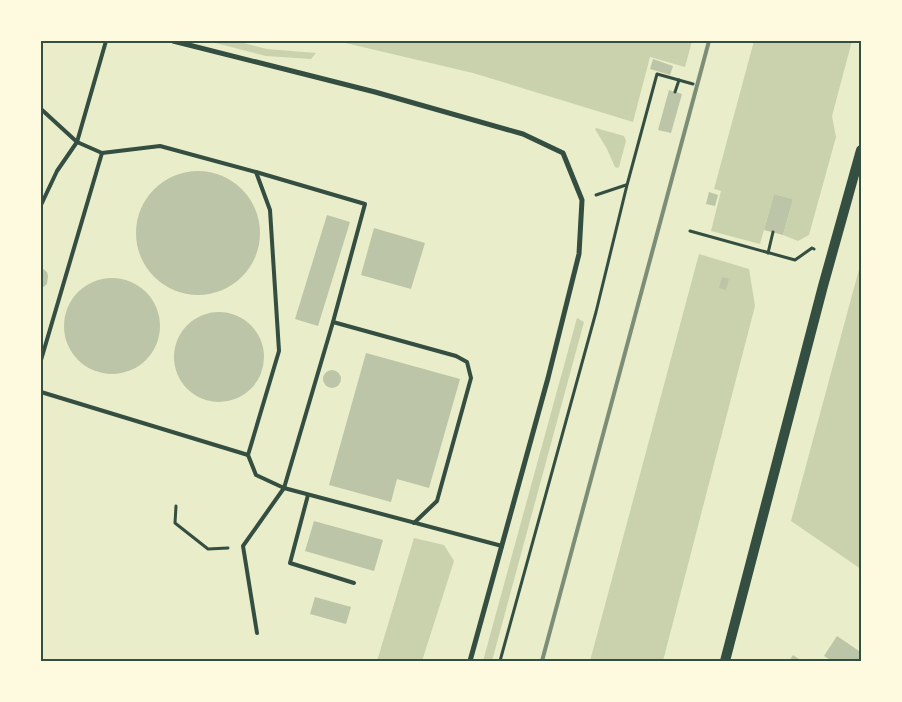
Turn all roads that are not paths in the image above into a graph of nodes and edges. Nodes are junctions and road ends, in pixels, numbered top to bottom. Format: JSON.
{"nodes":[{"id":1,"x":106,"y":41,"type":"edge"},
{"id":2,"x":173,"y":41,"type":"edge"},
{"id":3,"x":41,"y":109,"type":"edge"},
{"id":4,"x":77,"y":142,"type":"junction"},
{"id":5,"x":861,"y":150,"type":"edge"},
{"id":6,"x":102,"y":153,"type":"junction"},
{"id":7,"x":256,"y":172,"type":"junction"},
{"id":8,"x":41,"y":205,"type":"edge"},
{"id":9,"x":333,"y":322,"type":"junction"},
{"id":10,"x":41,"y":360,"type":"edge"},
{"id":11,"x":41,"y":392,"type":"edge"},
{"id":12,"x":248,"y":455,"type":"junction"},
{"id":13,"x":284,"y":488,"type":"junction"},
{"id":14,"x":308,"y":495,"type":"junction"},
{"id":15,"x":414,"y":522,"type":"junction"},
{"id":16,"x":502,"y":546,"type":"junction"},
{"id":17,"x":354,"y":583,"type":"dead end"},
{"id":18,"x":257,"y":633,"type":"dead end"},
{"id":19,"x":470,"y":661,"type":"edge"},
{"id":20,"x":725,"y":661,"type":"edge"}],
"edges":[{"from":1,"to":4,"type":"lane"},
{"from":2,"to":16,"type":"street"},
{"from":3,"to":4,"type":"lane"},
{"from":4,"to":6,"type":"lane"},
{"from":4,"to":8,"type":"lane"},
{"from":5,"to":20,"type":"main road"},
{"from":6,"to":7,"type":"lane"},
{"from":6,"to":10,"type":"lane"},
{"from":7,"to":9,"type":"lane"},
{"from":7,"to":12,"type":"lane"},
{"from":9,"to":13,"type":"lane"},
{"from":9,"to":15,"type":"lane"},
{"from":11,"to":12,"type":"lane"},
{"from":12,"to":13,"type":"lane"},
{"from":13,"to":14,"type":"lane"},
{"from":13,"to":18,"type":"lane"},
{"from":14,"to":15,"type":"lane"},
{"from":14,"to":17,"type":"lane"},
{"from":15,"to":16,"type":"lane"},
{"from":16,"to":19,"type":"street"}]}
